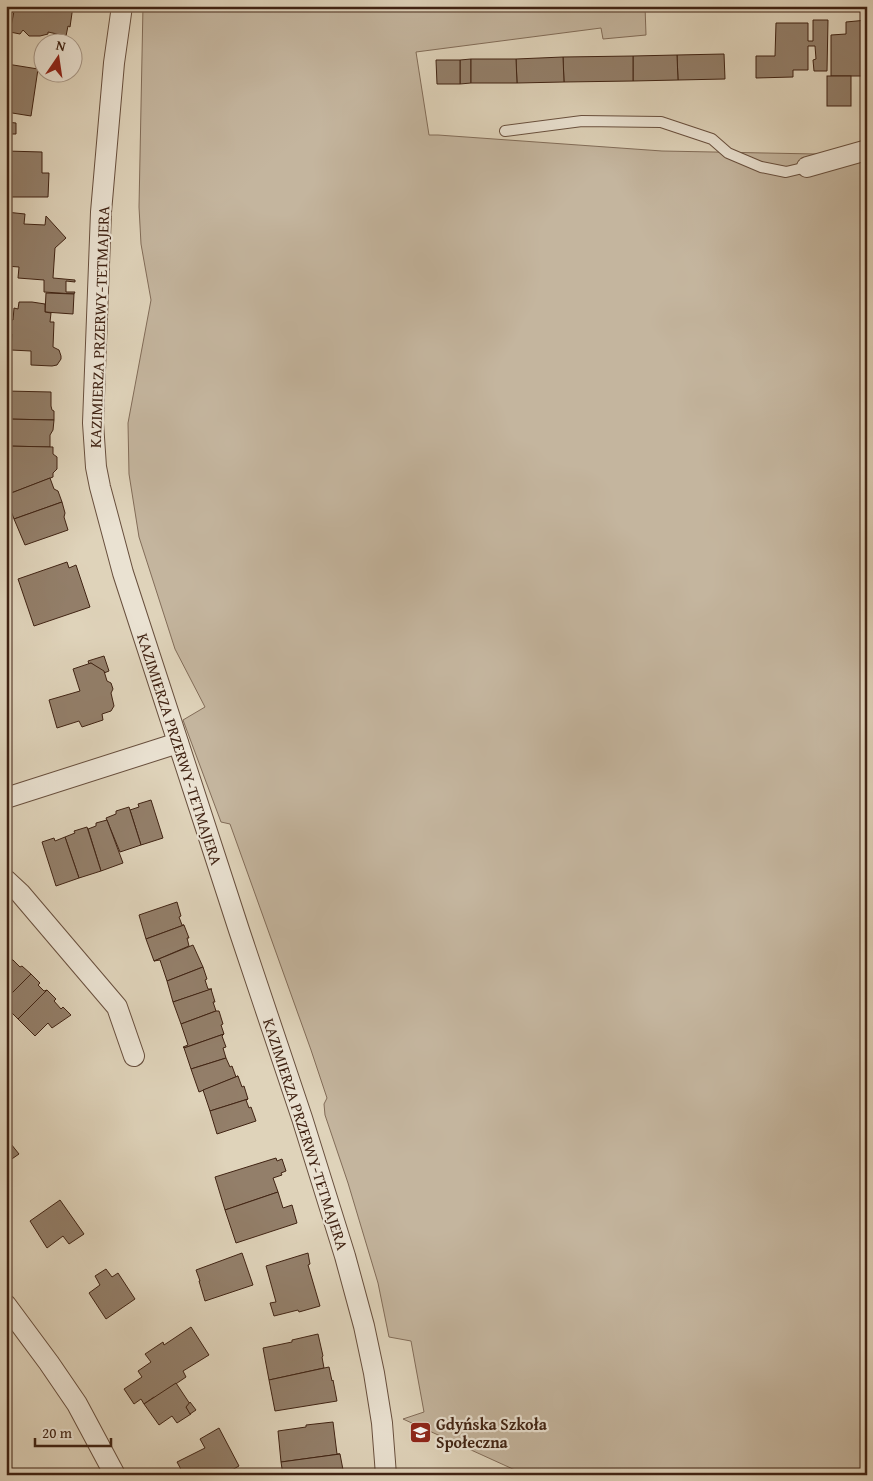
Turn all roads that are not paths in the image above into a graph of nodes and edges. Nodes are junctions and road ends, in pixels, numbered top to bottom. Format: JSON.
{"nodes":[{"id":1,"x":122,"y":6,"type":"edge"},
{"id":2,"x":505,"y":131,"type":"dead end"},
{"id":3,"x":867,"y":150,"type":"edge"},
{"id":4,"x":807,"y":167,"type":"joint"},
{"id":5,"x":178,"y":743,"type":"junction"},
{"id":6,"x":6,"y":798,"type":"edge"},
{"id":7,"x":6,"y":880,"type":"edge"},
{"id":8,"x":134,"y":1056,"type":"dead end"},
{"id":9,"x":6,"y":1305,"type":"edge"},
{"id":10,"x":115,"y":1475,"type":"edge"},
{"id":11,"x":386,"y":1475,"type":"edge"}],
"edges":[{"from":1,"to":5,"type":"street","name":"KAZIMIERZA PRZERWY-TETMAJERA"},
{"from":2,"to":4,"type":"lane"},
{"from":3,"to":4,"type":"street"},
{"from":5,"to":6,"type":"street"},
{"from":5,"to":11,"type":"street","name":"KAZIMIERZA PRZERWY-TETMAJERA"},
{"from":7,"to":8,"type":"street"},
{"from":9,"to":10,"type":"street"}]}
